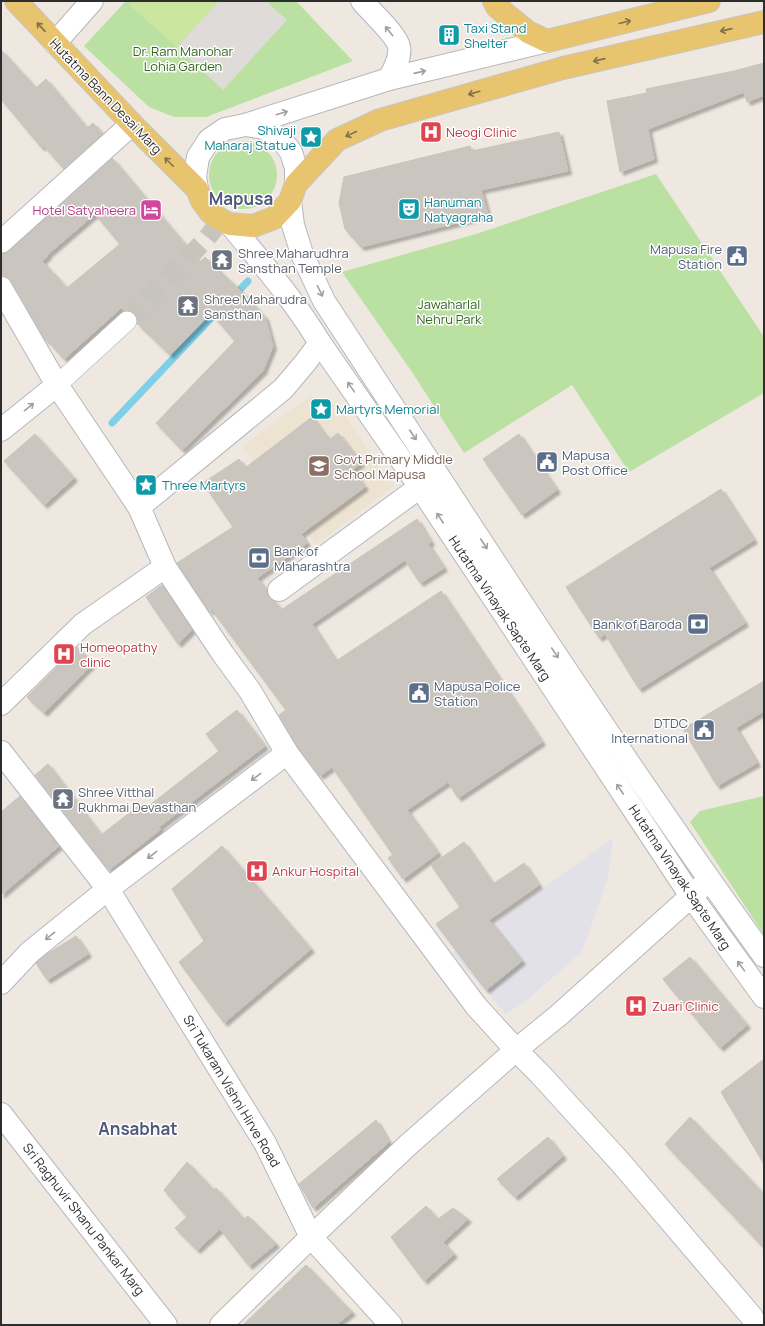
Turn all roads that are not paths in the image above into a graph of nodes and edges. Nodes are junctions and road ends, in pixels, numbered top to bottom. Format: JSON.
{"nodes":[{"id":1,"x":16,"y":1,"type":"edge"},
{"id":2,"x":92,"y":1,"type":"edge"},
{"id":3,"x":362,"y":1,"type":"edge"},
{"id":4,"x":494,"y":1,"type":"edge"},
{"id":5,"x":709,"y":1,"type":"edge"},
{"id":6,"x":764,"y":22,"type":"edge"},
{"id":7,"x":547,"y":41,"type":"junction"},
{"id":8,"x":55,"y":43,"type":"junction"},
{"id":9,"x":389,"y":79,"type":"junction"},
{"id":10,"x":132,"y":124,"type":"junction"},
{"id":11,"x":245,"y":124,"type":"junction"},
{"id":12,"x":197,"y":189,"type":"junction"},
{"id":13,"x":293,"y":193,"type":"junction"},
{"id":14,"x":230,"y":224,"type":"junction"},
{"id":15,"x":1,"y":242,"type":"edge"},
{"id":16,"x":1,"y":288,"type":"edge"},
{"id":17,"x":127,"y":321,"type":"tunnel mouth"},
{"id":18,"x":320,"y":343,"type":"junction"},
{"id":19,"x":57,"y":385,"type":"junction"},
{"id":20,"x":1,"y":430,"type":"edge"},
{"id":21,"x":420,"y":487,"type":"junction"},
{"id":22,"x":139,"y":507,"type":"junction"},
{"id":23,"x":165,"y":566,"type":"junction"},
{"id":24,"x":279,"y":590,"type":"dead end"},
{"id":25,"x":1,"y":704,"type":"edge"},
{"id":26,"x":1,"y":752,"type":"edge"},
{"id":27,"x":287,"y":753,"type":"junction"},
{"id":28,"x":709,"y":880,"type":"junction"},
{"id":29,"x":108,"y":889,"type":"junction"},
{"id":30,"x":691,"y":896,"type":"junction"},
{"id":31,"x":764,"y":956,"type":"edge"},
{"id":32,"x":1,"y":983,"type":"edge"},
{"id":33,"x":764,"y":998,"type":"edge"},
{"id":34,"x":516,"y":1050,"type":"junction"},
{"id":35,"x":1,"y":1114,"type":"edge"},
{"id":36,"x":311,"y":1237,"type":"junction"},
{"id":37,"x":751,"y":1322,"type":"edge"},
{"id":38,"x":166,"y":1325,"type":"edge"},
{"id":39,"x":221,"y":1325,"type":"edge"},
{"id":40,"x":391,"y":1325,"type":"edge"}],
"edges":[{"from":8,"to":1,"type":"main road","name":"Hutatma Bann Desai Marg","one_way":true},
{"from":2,"to":8,"type":"street"},
{"from":9,"to":3,"type":"street","one_way":true},
{"from":4,"to":7,"type":"main road"},
{"from":7,"to":5,"type":"main road","one_way":true},
{"from":6,"to":13,"type":"main road","one_way":true},
{"from":9,"to":7,"type":"street","one_way":true},
{"from":8,"to":10,"type":"main road","name":"Hutatma Bann Desai Marg"},
{"from":11,"to":9,"type":"street","one_way":true},
{"from":12,"to":10,"type":"main road","name":"Hutatma Bann Desai Marg","one_way":true},
{"from":10,"to":15,"type":"street"},
{"from":11,"to":12,"type":"street"},
{"from":11,"to":13,"type":"street"},
{"from":12,"to":14,"type":"main road"},
{"from":13,"to":14,"type":"main road"},
{"from":13,"to":28,"type":"street","name":"Hutatma Vinayak Sapte Marg","one_way":true},
{"from":14,"to":18,"type":"street","name":"Hutatma Vinayak Sapte Marg"},
{"from":16,"to":19,"type":"street"},
{"from":17,"to":19,"type":"street"},
{"from":21,"to":18,"type":"street","name":"Hutatma Vinayak Sapte Marg","one_way":true},
{"from":18,"to":22,"type":"street"},
{"from":20,"to":19,"type":"street","one_way":true},
{"from":19,"to":22,"type":"street"},
{"from":21,"to":24,"type":"street"},
{"from":30,"to":21,"type":"street","name":"Hutatma Vinayak Sapte Marg","one_way":true},
{"from":22,"to":23,"type":"street"},
{"from":23,"to":25,"type":"street"},
{"from":23,"to":27,"type":"street"},
{"from":26,"to":29,"type":"street","name":"Sri Tukaram Vishni Hirve Road"},
{"from":27,"to":29,"type":"street","one_way":true},
{"from":27,"to":34,"type":"street"},
{"from":28,"to":30,"type":"street"},
{"from":28,"to":31,"type":"street","name":"Hutatma Vinayak Sapte Marg"},
{"from":29,"to":32,"type":"street","one_way":true},
{"from":29,"to":36,"type":"street","name":"Sri Tukaram Vishni Hirve Road"},
{"from":33,"to":30,"type":"street","name":"Hutatma Vinayak Sapte Marg","one_way":true},
{"from":30,"to":34,"type":"street"},
{"from":34,"to":36,"type":"street"},
{"from":34,"to":37,"type":"street"},
{"from":35,"to":38,"type":"street","name":"Sri Raghuvir Shanu Pankar Marg"},
{"from":36,"to":39,"type":"street"},
{"from":36,"to":40,"type":"street","name":"Sri Tukaram Vishni Hirve Road"}]}
